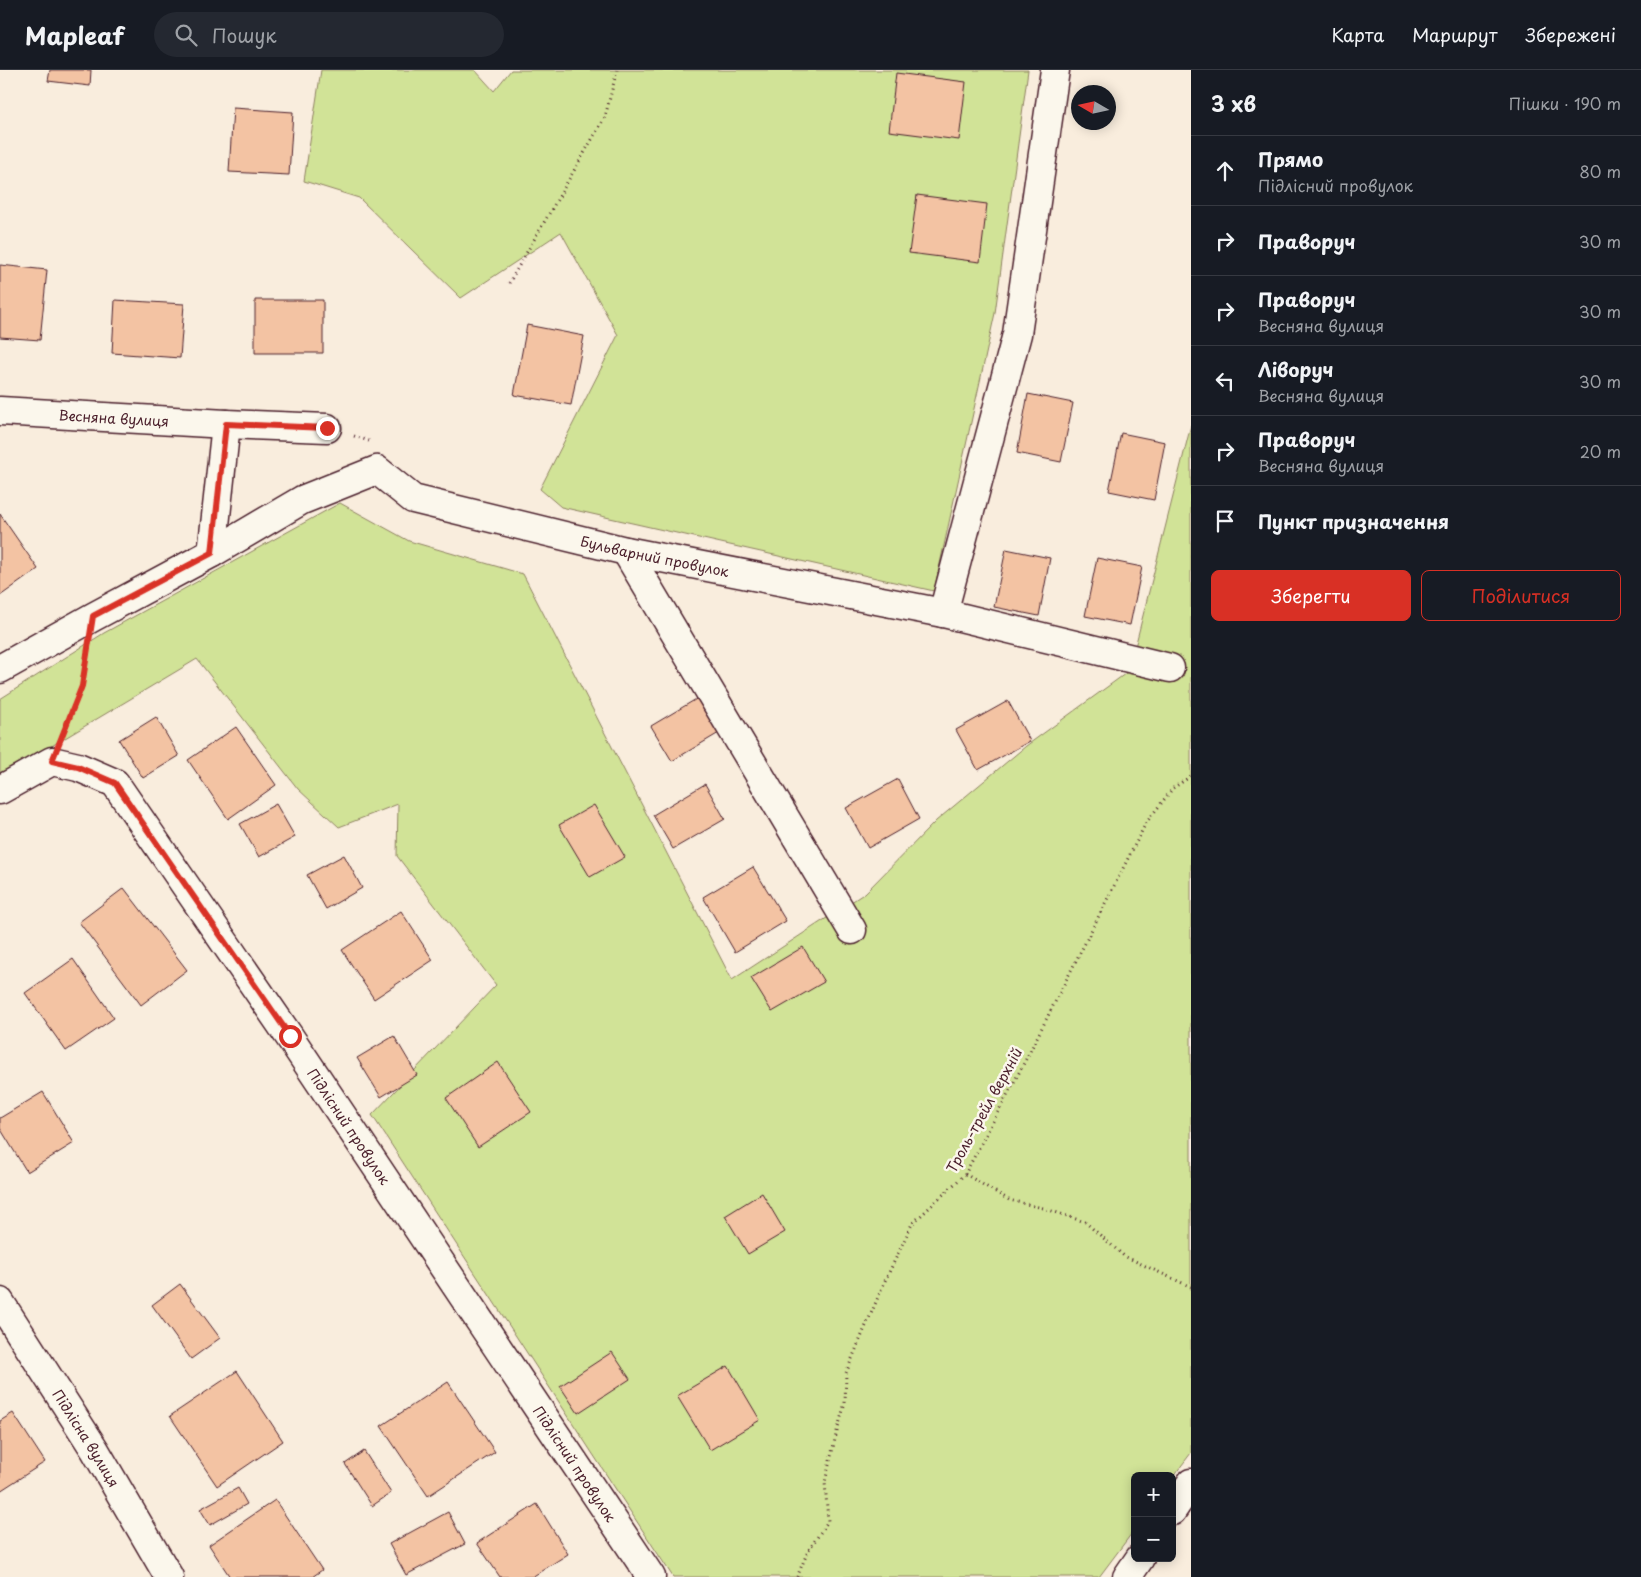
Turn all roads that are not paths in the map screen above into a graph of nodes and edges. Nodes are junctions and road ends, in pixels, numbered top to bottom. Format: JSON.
{"nodes":[{"id":1,"x":1056,"y":70,"type":"edge"},
{"id":2,"x":0,"y":411,"type":"edge"},
{"id":3,"x":226,"y":424,"type":"junction"},
{"id":4,"x":327,"y":428,"type":"dead end"},
{"id":5,"x":626,"y":551,"type":"junction"},
{"id":6,"x":212,"y":553,"type":"junction"},
{"id":7,"x":943,"y":613,"type":"junction"},
{"id":8,"x":1170,"y":668,"type":"dead end"},
{"id":9,"x":0,"y":669,"type":"edge"},
{"id":10,"x":0,"y":790,"type":"edge"},
{"id":11,"x":852,"y":930,"type":"dead end"},
{"id":12,"x":0,"y":1302,"type":"edge"},
{"id":13,"x":1191,"y":1483,"type":"edge"},
{"id":14,"x":1176,"y":1505,"type":"edge"},
{"id":15,"x":1137,"y":1562,"type":"edge"},
{"id":16,"x":169,"y":1577,"type":"edge"},
{"id":17,"x":650,"y":1577,"type":"edge"},
{"id":18,"x":1127,"y":1577,"type":"edge"}],
"edges":[{"from":1,"to":7,"type":"street"},
{"from":2,"to":3,"type":"street","name":"Весняна вулиця"},
{"from":3,"to":4,"type":"street","name":"Весняна вулиця"},
{"from":3,"to":6,"type":"street"},
{"from":5,"to":6,"type":"street","name":"Бульварний провулок"},
{"from":5,"to":7,"type":"street","name":"Бульварний провулок"},
{"from":5,"to":11,"type":"street"},
{"from":6,"to":9,"type":"street"},
{"from":7,"to":8,"type":"street","name":"Бульварний провулок"},
{"from":10,"to":17,"type":"street","name":"Підлісний провулок"},
{"from":12,"to":16,"type":"street","name":"Підлісна вулиця"},
{"from":13,"to":14,"type":"street"},
{"from":15,"to":18,"type":"street"}]}
